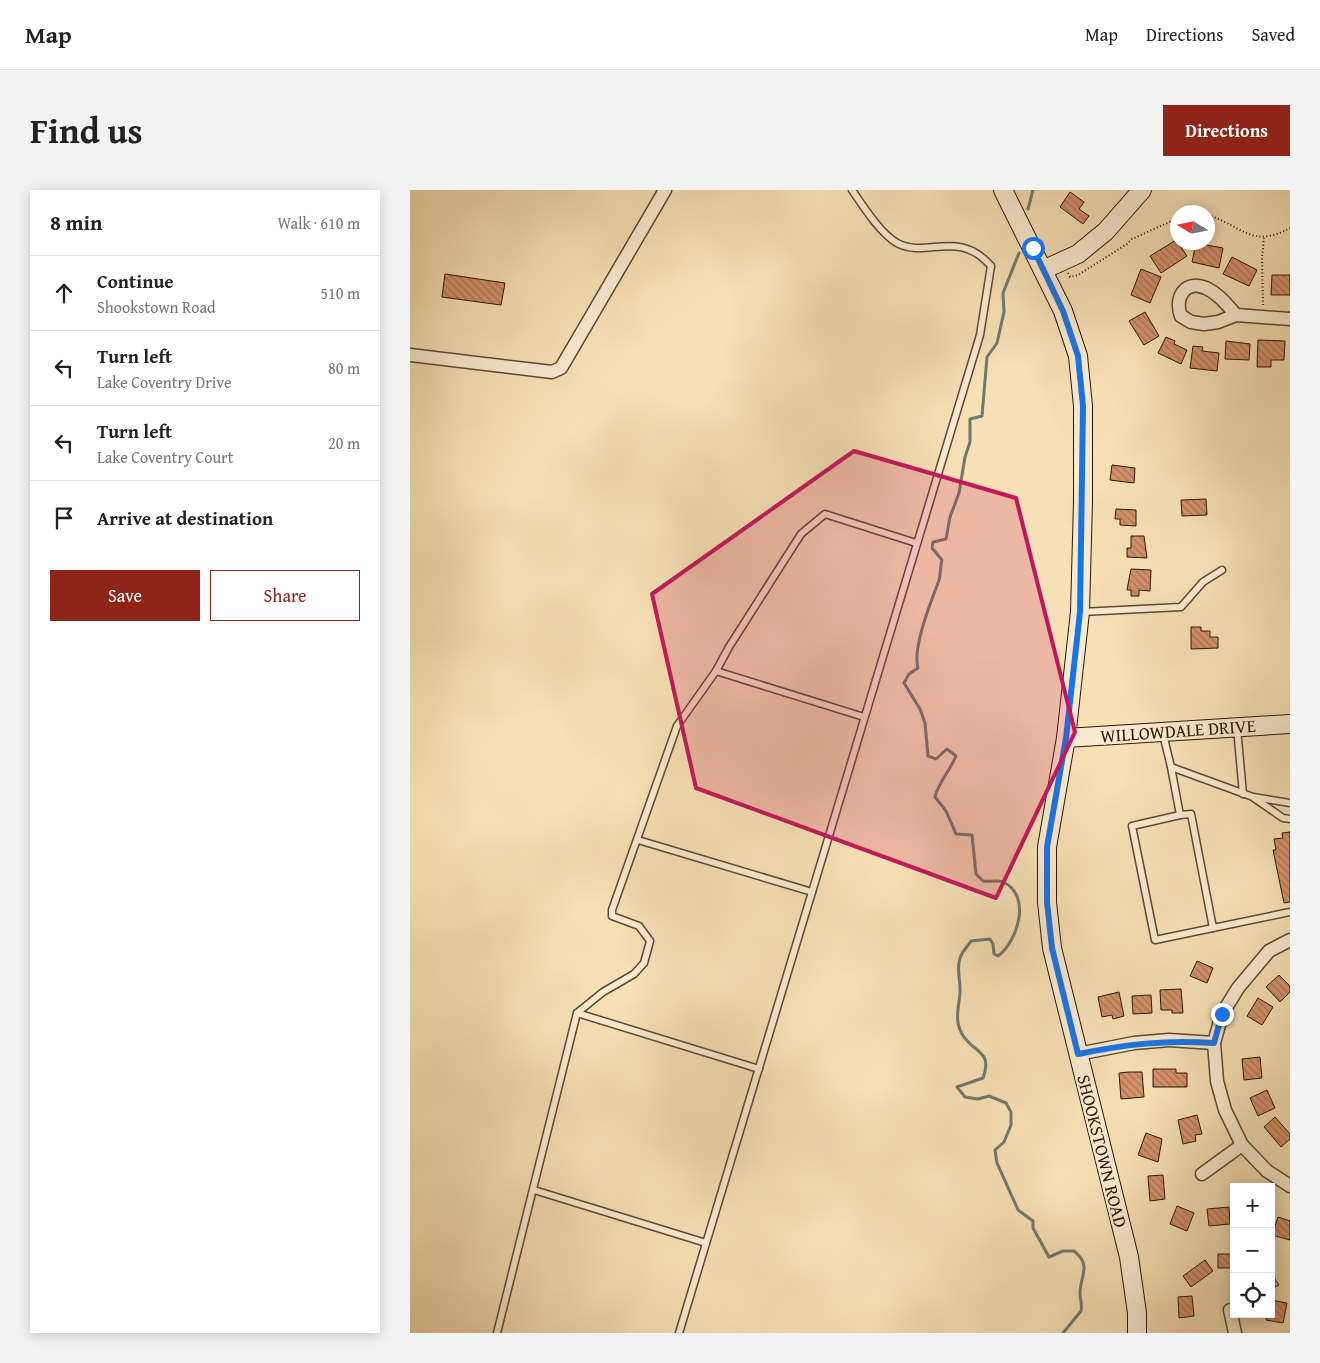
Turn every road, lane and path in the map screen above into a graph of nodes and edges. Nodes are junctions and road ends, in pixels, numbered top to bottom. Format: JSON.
{"nodes":[{"id":1,"x":665,"y":190,"type":"edge"},
{"id":2,"x":852,"y":190,"type":"edge"},
{"id":3,"x":1003,"y":190,"type":"edge"},
{"id":4,"x":1142,"y":190,"type":"edge"},
{"id":5,"x":1215,"y":219,"type":"edge"},
{"id":6,"x":1170,"y":222,"type":"edge"},
{"id":7,"x":1290,"y":228,"type":"edge"},
{"id":8,"x":1264,"y":238,"type":"junction"},
{"id":9,"x":1061,"y":262,"type":"junction"},
{"id":10,"x":1043,"y":270,"type":"junction"},
{"id":11,"x":1236,"y":315,"type":"dead end"},
{"id":12,"x":1267,"y":317,"type":"junction"},
{"id":13,"x":1290,"y":319,"type":"edge"},
{"id":14,"x":410,"y":354,"type":"edge"},
{"id":15,"x":916,"y":543,"type":"junction"},
{"id":16,"x":1222,"y":570,"type":"dead end"},
{"id":17,"x":1080,"y":612,"type":"junction"},
{"id":18,"x":716,"y":671,"type":"junction"},
{"id":19,"x":864,"y":717,"type":"junction"},
{"id":20,"x":1290,"y":724,"type":"edge"},
{"id":21,"x":1237,"y":727,"type":"junction"},
{"id":22,"x":1162,"y":731,"type":"junction"},
{"id":23,"x":1066,"y":738,"type":"junction"},
{"id":24,"x":1171,"y":768,"type":"junction"},
{"id":25,"x":1243,"y":794,"type":"junction"},
{"id":26,"x":1253,"y":797,"type":"junction"},
{"id":27,"x":1290,"y":803,"type":"edge"},
{"id":28,"x":1180,"y":816,"type":"junction"},
{"id":29,"x":1290,"y":819,"type":"edge"},
{"id":30,"x":638,"y":840,"type":"junction"},
{"id":31,"x":812,"y":892,"type":"junction"},
{"id":32,"x":1290,"y":912,"type":"edge"},
{"id":33,"x":1213,"y":928,"type":"junction"},
{"id":34,"x":1290,"y":940,"type":"edge"},
{"id":35,"x":578,"y":1012,"type":"junction"},
{"id":36,"x":1214,"y":1043,"type":"junction"},
{"id":37,"x":1078,"y":1054,"type":"junction"},
{"id":38,"x":759,"y":1069,"type":"junction"},
{"id":39,"x":1242,"y":1145,"type":"junction"},
{"id":40,"x":1202,"y":1174,"type":"dead end"},
{"id":41,"x":1290,"y":1186,"type":"edge"},
{"id":42,"x":534,"y":1190,"type":"junction"},
{"id":43,"x":706,"y":1243,"type":"junction"},
{"id":44,"x":1232,"y":1318,"type":"edge"},
{"id":45,"x":497,"y":1333,"type":"edge"},
{"id":46,"x":679,"y":1333,"type":"edge"},
{"id":47,"x":1137,"y":1333,"type":"edge"},
{"id":48,"x":1236,"y":1333,"type":"edge"}],
"edges":[{"from":1,"to":14,"type":"street"},
{"from":2,"to":15,"type":"lane"},
{"from":3,"to":10,"type":"street","name":"SHOOKSTOWN ROAD"},
{"from":4,"to":9,"type":"street"},
{"from":5,"to":8,"type":"path"},
{"from":6,"to":9,"type":"path"},
{"from":7,"to":8,"type":"path"},
{"from":8,"to":12,"type":"path"},
{"from":9,"to":10,"type":"street"},
{"from":10,"to":17,"type":"street","name":"SHOOKSTOWN ROAD"},
{"from":11,"to":12,"type":"street"},
{"from":12,"to":13,"type":"street"},
{"from":15,"to":18,"type":"lane"},
{"from":15,"to":19,"type":"lane"},
{"from":16,"to":17,"type":"lane"},
{"from":17,"to":23,"type":"street","name":"SHOOKSTOWN ROAD"},
{"from":18,"to":19,"type":"lane"},
{"from":18,"to":30,"type":"lane"},
{"from":19,"to":31,"type":"lane"},
{"from":20,"to":21,"type":"street","name":"WILLOWDALE DRIVE"},
{"from":21,"to":22,"type":"street","name":"WILLOWDALE DRIVE"},
{"from":21,"to":25,"type":"lane"},
{"from":22,"to":23,"type":"street","name":"WILLOWDALE DRIVE"},
{"from":22,"to":24,"type":"lane"},
{"from":23,"to":37,"type":"street","name":"SHOOKSTOWN ROAD"},
{"from":24,"to":25,"type":"lane"},
{"from":24,"to":28,"type":"lane"},
{"from":25,"to":26,"type":"lane"},
{"from":26,"to":27,"type":"lane"},
{"from":26,"to":29,"type":"lane"},
{"from":28,"to":33,"type":"lane"},
{"from":28,"to":33,"type":"lane"},
{"from":30,"to":31,"type":"lane"},
{"from":30,"to":35,"type":"lane"},
{"from":31,"to":38,"type":"lane"},
{"from":32,"to":33,"type":"lane"},
{"from":34,"to":36,"type":"street"},
{"from":35,"to":38,"type":"lane"},
{"from":35,"to":42,"type":"lane"},
{"from":36,"to":37,"type":"street"},
{"from":36,"to":39,"type":"street"},
{"from":37,"to":47,"type":"street","name":"SHOOKSTOWN ROAD"},
{"from":38,"to":43,"type":"lane"},
{"from":39,"to":40,"type":"street"},
{"from":39,"to":41,"type":"street"},
{"from":42,"to":43,"type":"lane"},
{"from":42,"to":45,"type":"lane"},
{"from":43,"to":46,"type":"lane"},
{"from":44,"to":48,"type":"street"}]}
